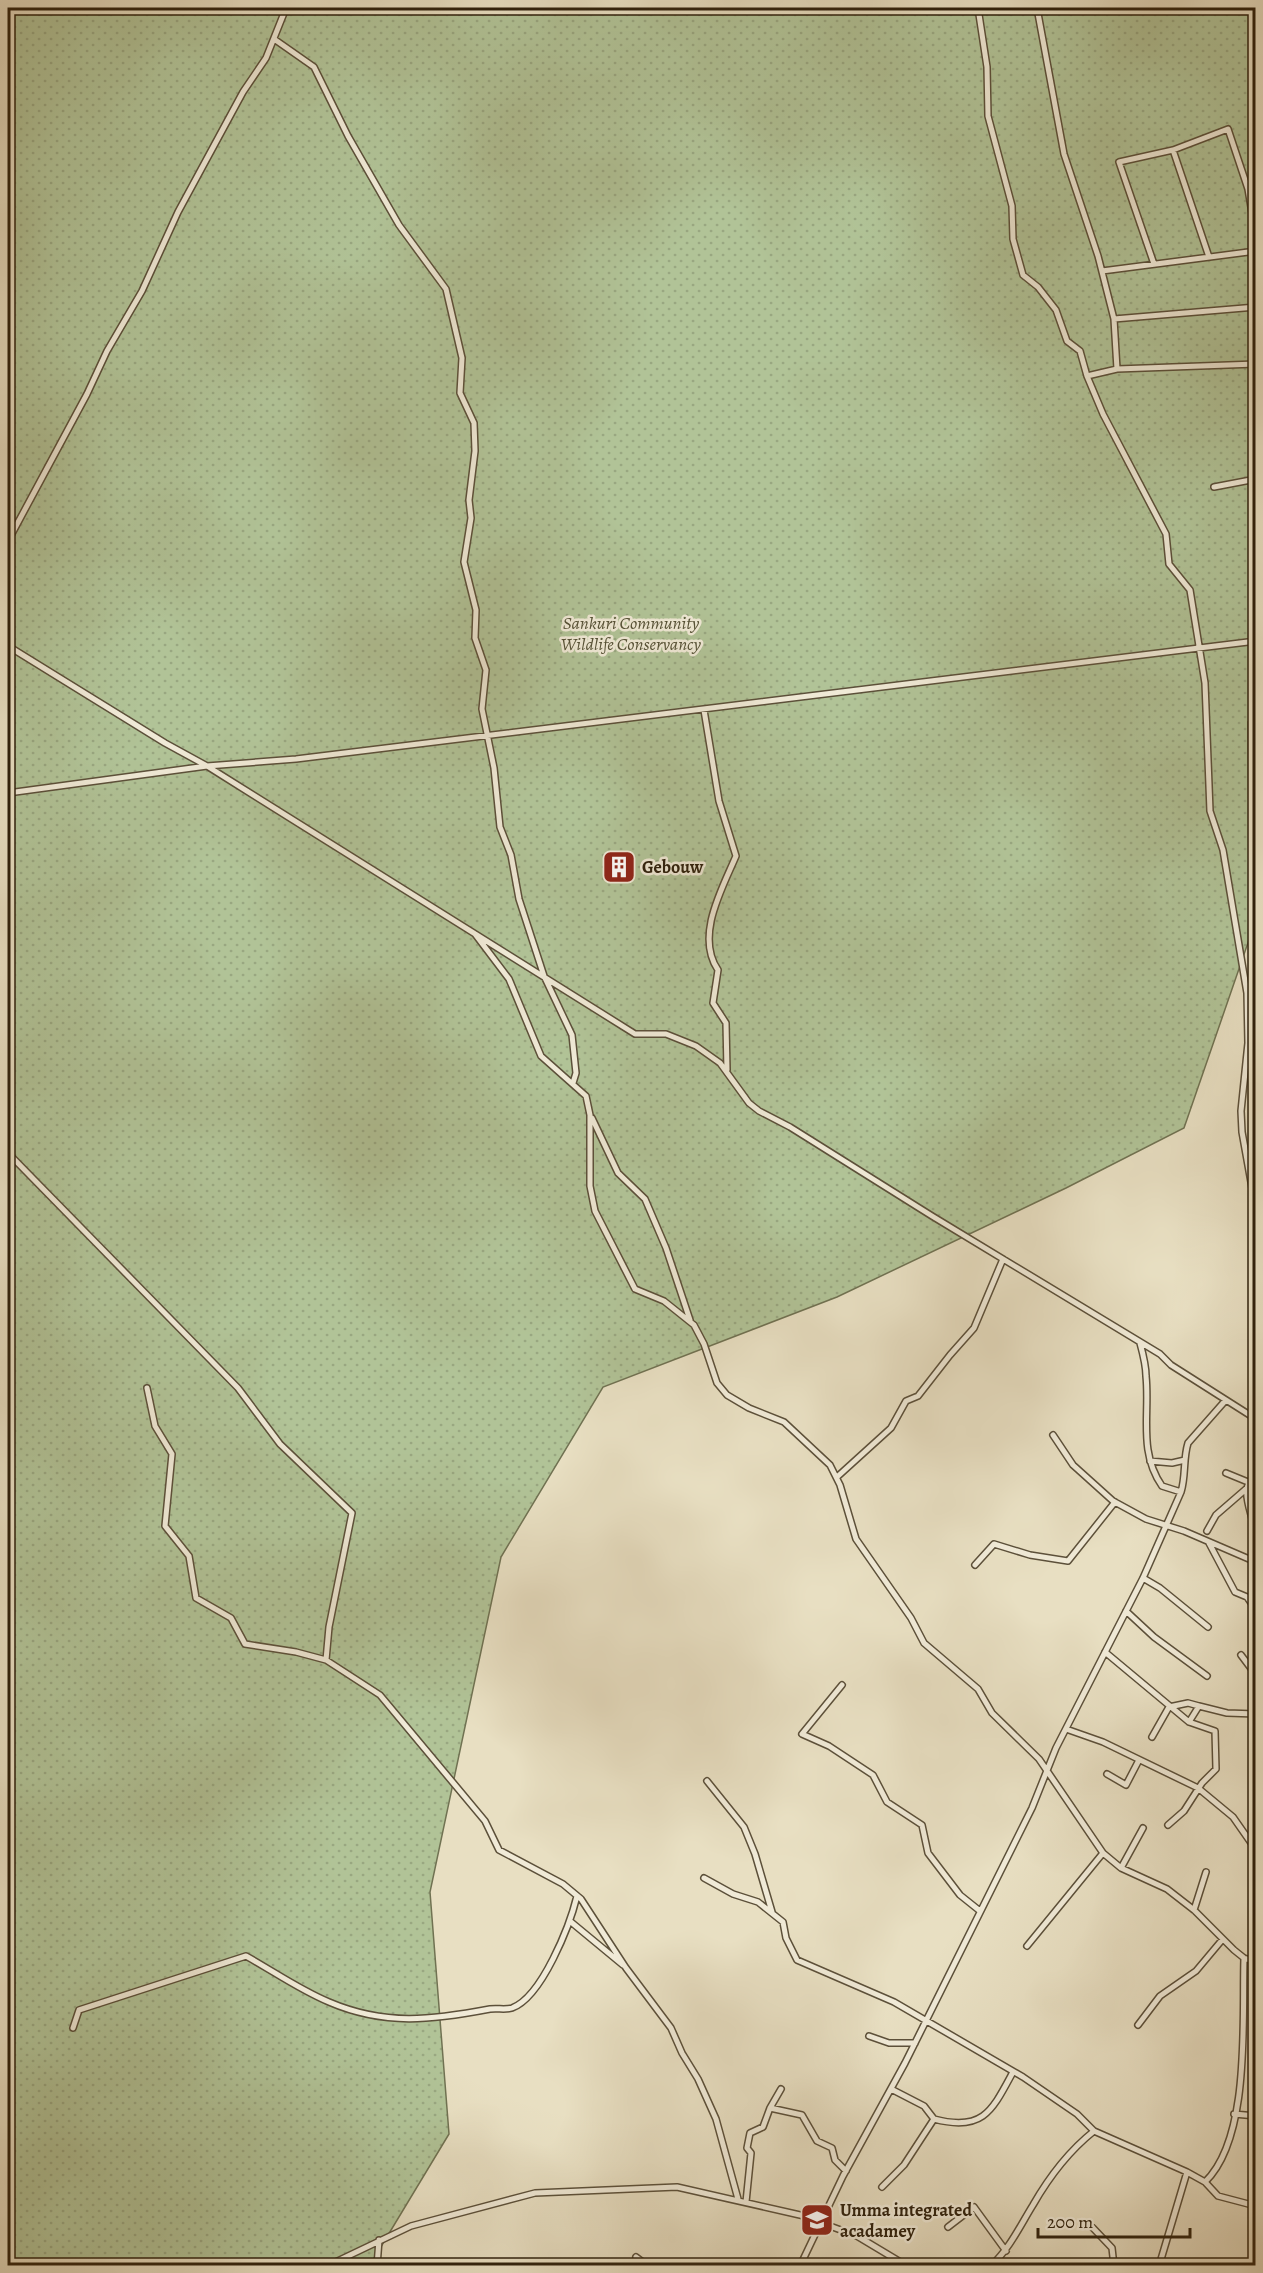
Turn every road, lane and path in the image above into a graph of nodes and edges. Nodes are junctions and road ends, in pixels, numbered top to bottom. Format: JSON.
{"nodes":[{"id":1,"x":286,"y":8,"type":"edge"},
{"id":2,"x":978,"y":8,"type":"edge"},
{"id":3,"x":1037,"y":8,"type":"edge"},
{"id":4,"x":274,"y":39,"type":"junction"},
{"id":5,"x":1173,"y":150,"type":"junction"},
{"id":6,"x":1256,"y":237,"type":"edge"},
{"id":7,"x":1256,"y":252,"type":"edge"},
{"id":8,"x":1209,"y":257,"type":"junction"},
{"id":9,"x":1154,"y":264,"type":"junction"},
{"id":10,"x":1102,"y":271,"type":"junction"},
{"id":11,"x":1256,"y":307,"type":"edge"},
{"id":12,"x":1114,"y":319,"type":"junction"},
{"id":13,"x":1256,"y":364,"type":"edge"},
{"id":14,"x":1117,"y":369,"type":"junction"},
{"id":15,"x":1087,"y":376,"type":"junction"},
{"id":16,"x":1256,"y":479,"type":"edge"},
{"id":17,"x":1214,"y":487,"type":"dead end"},
{"id":18,"x":8,"y":541,"type":"edge"},
{"id":19,"x":1256,"y":641,"type":"edge"},
{"id":20,"x":8,"y":646,"type":"edge"},
{"id":21,"x":1198,"y":649,"type":"junction"},
{"id":22,"x":704,"y":710,"type":"junction"},
{"id":23,"x":487,"y":736,"type":"junction"},
{"id":24,"x":207,"y":766,"type":"junction"},
{"id":25,"x":8,"y":793,"type":"edge"},
{"id":26,"x":473,"y":932,"type":"junction"},
{"id":27,"x":544,"y":976,"type":"junction"},
{"id":28,"x":727,"y":1070,"type":"junction"},
{"id":29,"x":573,"y":1083,"type":"junction"},
{"id":30,"x":590,"y":1115,"type":"junction"},
{"id":31,"x":8,"y":1153,"type":"edge"},
{"id":32,"x":1256,"y":1210,"type":"edge"},
{"id":33,"x":1003,"y":1259,"type":"junction"},
{"id":34,"x":690,"y":1322,"type":"junction"},
{"id":35,"x":1140,"y":1343,"type":"junction"},
{"id":36,"x":147,"y":1388,"type":"dead end"},
{"id":37,"x":1225,"y":1401,"type":"junction"},
{"id":38,"x":1256,"y":1419,"type":"edge"},
{"id":39,"x":1053,"y":1435,"type":"dead end"},
{"id":40,"x":1185,"y":1460,"type":"junction"},
{"id":41,"x":1150,"y":1461,"type":"junction"},
{"id":42,"x":1227,"y":1473,"type":"dead end"},
{"id":43,"x":1256,"y":1476,"type":"edge"},
{"id":44,"x":837,"y":1477,"type":"junction"},
{"id":45,"x":1248,"y":1482,"type":"junction"},
{"id":46,"x":1246,"y":1489,"type":"junction"},
{"id":47,"x":1181,"y":1492,"type":"junction"},
{"id":48,"x":1115,"y":1502,"type":"junction"},
{"id":49,"x":1253,"y":1523,"type":"dead end"},
{"id":50,"x":1167,"y":1526,"type":"junction"},
{"id":51,"x":1207,"y":1531,"type":"dead end"},
{"id":52,"x":1209,"y":1543,"type":"junction"},
{"id":53,"x":1256,"y":1562,"type":"edge"},
{"id":54,"x":975,"y":1565,"type":"dead end"},
{"id":55,"x":1143,"y":1578,"type":"junction"},
{"id":56,"x":1256,"y":1610,"type":"edge"},
{"id":57,"x":1126,"y":1611,"type":"junction"},
{"id":58,"x":1208,"y":1627,"type":"dead end"},
{"id":59,"x":1105,"y":1652,"type":"junction"},
{"id":60,"x":1241,"y":1655,"type":"dead end"},
{"id":61,"x":326,"y":1660,"type":"junction"},
{"id":62,"x":1256,"y":1675,"type":"edge"},
{"id":63,"x":1207,"y":1676,"type":"dead end"},
{"id":64,"x":842,"y":1685,"type":"dead end"},
{"id":65,"x":1199,"y":1706,"type":"junction"},
{"id":66,"x":1169,"y":1707,"type":"junction"},
{"id":67,"x":1256,"y":1714,"type":"edge"},
{"id":68,"x":1189,"y":1722,"type":"junction"},
{"id":69,"x":1066,"y":1729,"type":"junction"},
{"id":70,"x":1152,"y":1737,"type":"dead end"},
{"id":71,"x":1139,"y":1760,"type":"junction"},
{"id":72,"x":1046,"y":1771,"type":"junction"},
{"id":73,"x":1107,"y":1774,"type":"dead end"},
{"id":74,"x":707,"y":1781,"type":"dead end"},
{"id":75,"x":1198,"y":1788,"type":"junction"},
{"id":76,"x":1168,"y":1825,"type":"dead end"},
{"id":77,"x":1143,"y":1828,"type":"dead end"},
{"id":78,"x":1256,"y":1850,"type":"edge"},
{"id":79,"x":1103,"y":1853,"type":"junction"},
{"id":80,"x":1121,"y":1868,"type":"junction"},
{"id":81,"x":1206,"y":1872,"type":"dead end"},
{"id":82,"x":704,"y":1878,"type":"dead end"},
{"id":83,"x":1256,"y":1893,"type":"edge"},
{"id":84,"x":577,"y":1896,"type":"junction"},
{"id":85,"x":1194,"y":1910,"type":"junction"},
{"id":86,"x":980,"y":1911,"type":"junction"},
{"id":87,"x":773,"y":1914,"type":"junction"},
{"id":88,"x":571,"y":1922,"type":"junction"},
{"id":89,"x":1256,"y":1926,"type":"edge"},
{"id":90,"x":1222,"y":1940,"type":"junction"},
{"id":91,"x":1027,"y":1946,"type":"dead end"},
{"id":92,"x":1244,"y":1958,"type":"junction"},
{"id":93,"x":1256,"y":1962,"type":"edge"},
{"id":94,"x":626,"y":1968,"type":"junction"},
{"id":95,"x":925,"y":2022,"type":"junction"},
{"id":96,"x":1138,"y":2025,"type":"dead end"},
{"id":97,"x":73,"y":2028,"type":"dead end"},
{"id":98,"x":870,"y":2036,"type":"dead end"},
{"id":99,"x":915,"y":2043,"type":"junction"},
{"id":100,"x":1013,"y":2072,"type":"junction"},
{"id":101,"x":781,"y":2089,"type":"dead end"},
{"id":102,"x":891,"y":2089,"type":"junction"},
{"id":103,"x":770,"y":2108,"type":"junction"},
{"id":104,"x":1234,"y":2114,"type":"junction"},
{"id":105,"x":1256,"y":2116,"type":"edge"},
{"id":106,"x":934,"y":2120,"type":"junction"},
{"id":107,"x":1095,"y":2131,"type":"junction"},
{"id":108,"x":846,"y":2171,"type":"junction"},
{"id":109,"x":1187,"y":2172,"type":"junction"},
{"id":110,"x":1205,"y":2182,"type":"junction"},
{"id":111,"x":882,"y":2187,"type":"dead end"},
{"id":112,"x":738,"y":2199,"type":"junction"},
{"id":113,"x":746,"y":2202,"type":"junction"},
{"id":114,"x":1256,"y":2206,"type":"edge"},
{"id":115,"x":821,"y":2223,"type":"junction"},
{"id":116,"x":948,"y":2227,"type":"dead end"},
{"id":117,"x":1093,"y":2228,"type":"dead end"},
{"id":118,"x":379,"y":2240,"type":"junction"},
{"id":119,"x":1006,"y":2251,"type":"junction"},
{"id":120,"x":636,"y":2257,"type":"dead end"},
{"id":121,"x":801,"y":2263,"type":"edge"},
{"id":122,"x":327,"y":2265,"type":"edge"},
{"id":123,"x":377,"y":2265,"type":"edge"},
{"id":124,"x":648,"y":2265,"type":"edge"},
{"id":125,"x":812,"y":2265,"type":"edge"},
{"id":126,"x":907,"y":2265,"type":"edge"},
{"id":127,"x":991,"y":2265,"type":"edge"},
{"id":128,"x":1114,"y":2265,"type":"edge"},
{"id":129,"x":1159,"y":2265,"type":"edge"}],
"edges":[{"from":1,"to":4,"type":"street"},
{"from":2,"to":15,"type":"street"},
{"from":3,"to":10,"type":"street"},
{"from":4,"to":18,"type":"street"},
{"from":4,"to":23,"type":"street"},
{"from":5,"to":6,"type":"street"},
{"from":5,"to":8,"type":"street"},
{"from":5,"to":9,"type":"street"},
{"from":7,"to":8,"type":"street"},
{"from":8,"to":9,"type":"street"},
{"from":9,"to":10,"type":"street"},
{"from":10,"to":12,"type":"street"},
{"from":11,"to":12,"type":"street"},
{"from":12,"to":14,"type":"street"},
{"from":13,"to":14,"type":"street"},
{"from":14,"to":15,"type":"street"},
{"from":15,"to":21,"type":"street"},
{"from":16,"to":17,"type":"street"},
{"from":19,"to":21,"type":"street"},
{"from":20,"to":24,"type":"street"},
{"from":21,"to":22,"type":"street"},
{"from":21,"to":32,"type":"street"},
{"from":22,"to":23,"type":"street"},
{"from":22,"to":28,"type":"street"},
{"from":23,"to":24,"type":"street"},
{"from":23,"to":27,"type":"street"},
{"from":24,"to":25,"type":"street"},
{"from":24,"to":26,"type":"street"},
{"from":26,"to":27,"type":"street"},
{"from":26,"to":29,"type":"street"},
{"from":27,"to":28,"type":"street"},
{"from":27,"to":29,"type":"street"},
{"from":28,"to":33,"type":"street"},
{"from":29,"to":30,"type":"street"},
{"from":30,"to":34,"type":"street"},
{"from":30,"to":34,"type":"street"},
{"from":31,"to":61,"type":"street"},
{"from":33,"to":35,"type":"street"},
{"from":33,"to":44,"type":"street"},
{"from":34,"to":44,"type":"street"},
{"from":35,"to":37,"type":"street"},
{"from":35,"to":41,"type":"street"},
{"from":36,"to":61,"type":"street"},
{"from":37,"to":38,"type":"street"},
{"from":37,"to":40,"type":"street"},
{"from":39,"to":48,"type":"street"},
{"from":40,"to":41,"type":"street"},
{"from":40,"to":47,"type":"street"},
{"from":41,"to":47,"type":"street"},
{"from":42,"to":45,"type":"street"},
{"from":43,"to":45,"type":"street"},
{"from":44,"to":72,"type":"street"},
{"from":45,"to":46,"type":"street"},
{"from":46,"to":49,"type":"street"},
{"from":46,"to":51,"type":"street"},
{"from":47,"to":50,"type":"street"},
{"from":48,"to":50,"type":"street"},
{"from":48,"to":54,"type":"street"},
{"from":50,"to":52,"type":"street"},
{"from":50,"to":55,"type":"street"},
{"from":52,"to":53,"type":"street"},
{"from":52,"to":56,"type":"street"},
{"from":55,"to":57,"type":"street"},
{"from":55,"to":58,"type":"street"},
{"from":57,"to":59,"type":"street"},
{"from":57,"to":63,"type":"street"},
{"from":59,"to":66,"type":"street"},
{"from":59,"to":69,"type":"street"},
{"from":60,"to":62,"type":"street"},
{"from":61,"to":84,"type":"street"},
{"from":64,"to":86,"type":"street"},
{"from":65,"to":66,"type":"street"},
{"from":65,"to":67,"type":"street"},
{"from":65,"to":68,"type":"street"},
{"from":66,"to":68,"type":"street"},
{"from":66,"to":70,"type":"street"},
{"from":68,"to":75,"type":"street"},
{"from":69,"to":71,"type":"street"},
{"from":69,"to":72,"type":"street"},
{"from":71,"to":73,"type":"street"},
{"from":71,"to":75,"type":"street"},
{"from":72,"to":79,"type":"street"},
{"from":72,"to":86,"type":"street"},
{"from":74,"to":87,"type":"street"},
{"from":75,"to":76,"type":"street"},
{"from":75,"to":78,"type":"street"},
{"from":77,"to":80,"type":"street"},
{"from":79,"to":80,"type":"street"},
{"from":79,"to":91,"type":"street"},
{"from":80,"to":85,"type":"street"},
{"from":81,"to":85,"type":"street"},
{"from":82,"to":87,"type":"street"},
{"from":83,"to":89,"type":"street"},
{"from":84,"to":88,"type":"street"},
{"from":84,"to":94,"type":"street"},
{"from":85,"to":90,"type":"street"},
{"from":86,"to":95,"type":"street"},
{"from":87,"to":95,"type":"street"},
{"from":88,"to":94,"type":"street"},
{"from":88,"to":97,"type":"street"},
{"from":90,"to":92,"type":"street"},
{"from":90,"to":96,"type":"street"},
{"from":92,"to":93,"type":"street"},
{"from":92,"to":104,"type":"street"},
{"from":94,"to":112,"type":"street"},
{"from":95,"to":99,"type":"street"},
{"from":95,"to":100,"type":"street"},
{"from":98,"to":99,"type":"street"},
{"from":99,"to":102,"type":"street"},
{"from":100,"to":106,"type":"street"},
{"from":100,"to":107,"type":"street"},
{"from":101,"to":103,"type":"street"},
{"from":102,"to":106,"type":"street"},
{"from":102,"to":108,"type":"street"},
{"from":103,"to":108,"type":"street"},
{"from":103,"to":113,"type":"street"},
{"from":104,"to":105,"type":"street"},
{"from":104,"to":110,"type":"street"},
{"from":106,"to":111,"type":"street"},
{"from":107,"to":109,"type":"street"},
{"from":107,"to":119,"type":"street"},
{"from":108,"to":115,"type":"street"},
{"from":109,"to":110,"type":"street"},
{"from":109,"to":129,"type":"street"},
{"from":110,"to":114,"type":"street"},
{"from":112,"to":113,"type":"street"},
{"from":112,"to":118,"type":"street"},
{"from":113,"to":115,"type":"street"},
{"from":115,"to":121,"type":"street"},
{"from":115,"to":126,"type":"street"},
{"from":116,"to":119,"type":"street"},
{"from":117,"to":128,"type":"street"},
{"from":118,"to":122,"type":"street"},
{"from":118,"to":123,"type":"street"},
{"from":119,"to":127,"type":"street"},
{"from":120,"to":124,"type":"street"},
{"from":121,"to":125,"type":"street"}]}
